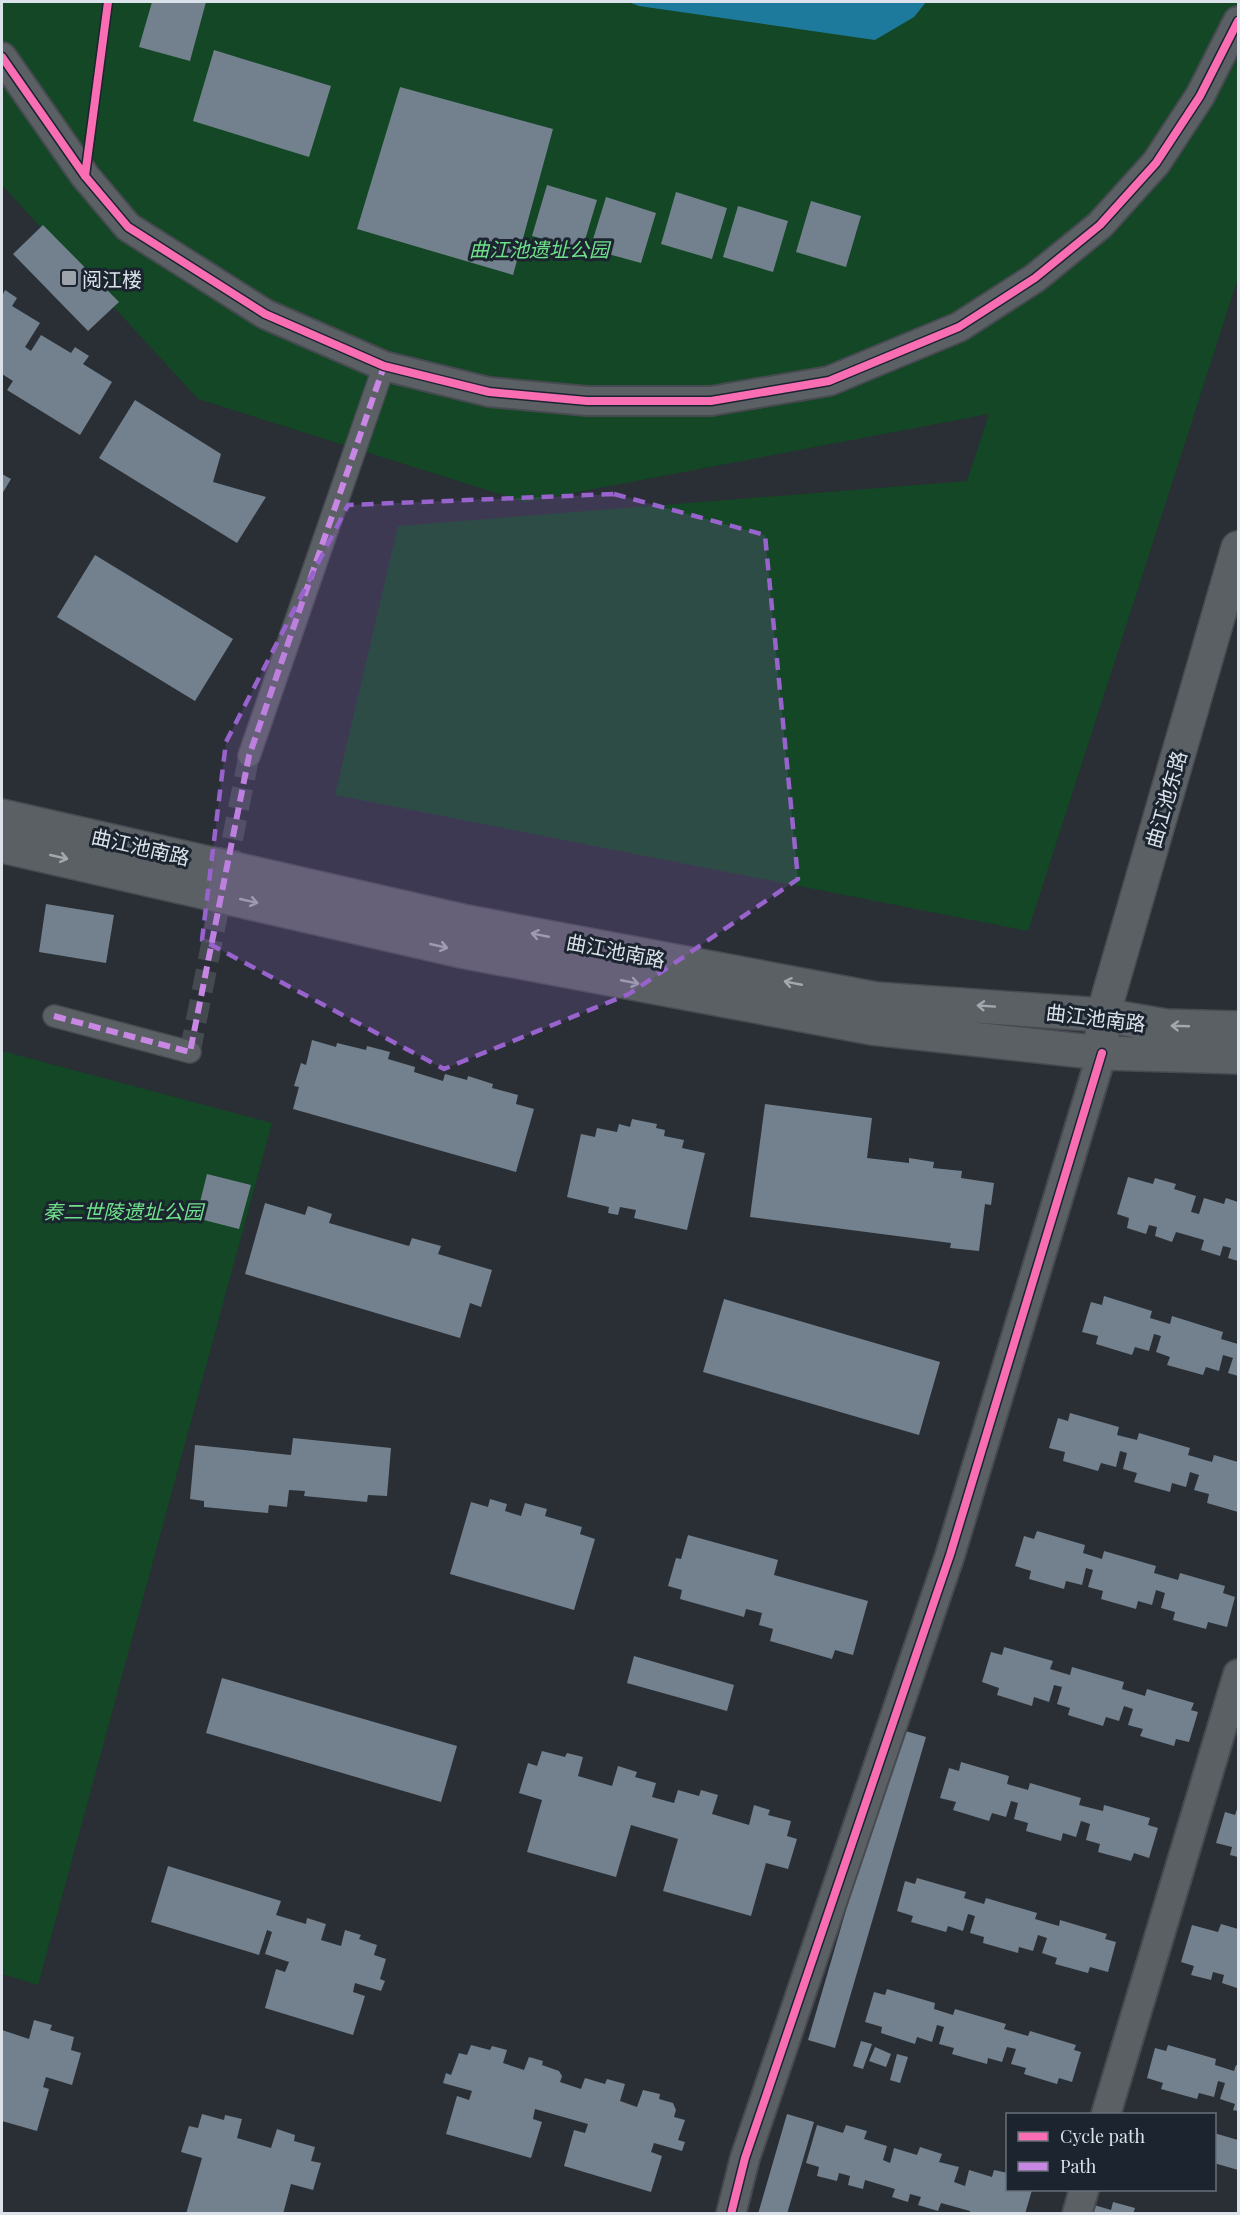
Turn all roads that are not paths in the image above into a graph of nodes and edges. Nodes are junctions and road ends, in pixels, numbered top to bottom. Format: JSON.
{"nodes":[{"id":1,"x":1239,"y":21,"type":"edge"},
{"id":2,"x":2,"y":57,"type":"edge"},
{"id":3,"x":384,"y":366,"type":"junction"},
{"id":4,"x":1239,"y":548,"type":"edge"},
{"id":5,"x":249,"y":756,"type":"tunnel mouth"},
{"id":6,"x":2,"y":816,"type":"edge"},
{"id":7,"x":2,"y":846,"type":"edge"},
{"id":8,"x":1103,"y":1015,"type":"junction"},
{"id":9,"x":54,"y":1016,"type":"dead end"},
{"id":10,"x":1239,"y":1028,"type":"edge"},
{"id":11,"x":190,"y":1052,"type":"dead end"},
{"id":12,"x":1102,"y":1053,"type":"junction"},
{"id":13,"x":1239,"y":1057,"type":"edge"},
{"id":14,"x":1239,"y":1674,"type":"edge"},
{"id":15,"x":1107,"y":2113,"type":"edge"},
{"id":16,"x":1084,"y":2191,"type":"edge"},
{"id":17,"x":731,"y":2214,"type":"edge"},
{"id":18,"x":1077,"y":2214,"type":"edge"}],
"edges":[{"from":1,"to":3,"type":"street"},
{"from":2,"to":3,"type":"street"},
{"from":3,"to":5,"type":"street"},
{"from":4,"to":8,"type":"main road","name":"曲江池东路"},
{"from":8,"to":6,"type":"main road","name":"曲江池南路","one_way":true},
{"from":7,"to":12,"type":"main road","name":"曲江池南路","one_way":true},
{"from":10,"to":8,"type":"main road","name":"曲江池南路","one_way":true},
{"from":8,"to":12,"type":"main road","name":"曲江池东路"},
{"from":9,"to":11,"type":"street"},
{"from":12,"to":13,"type":"main road","name":"曲江池南路"},
{"from":12,"to":17,"type":"street"},
{"from":14,"to":15,"type":"street"},
{"from":16,"to":18,"type":"street"}]}
